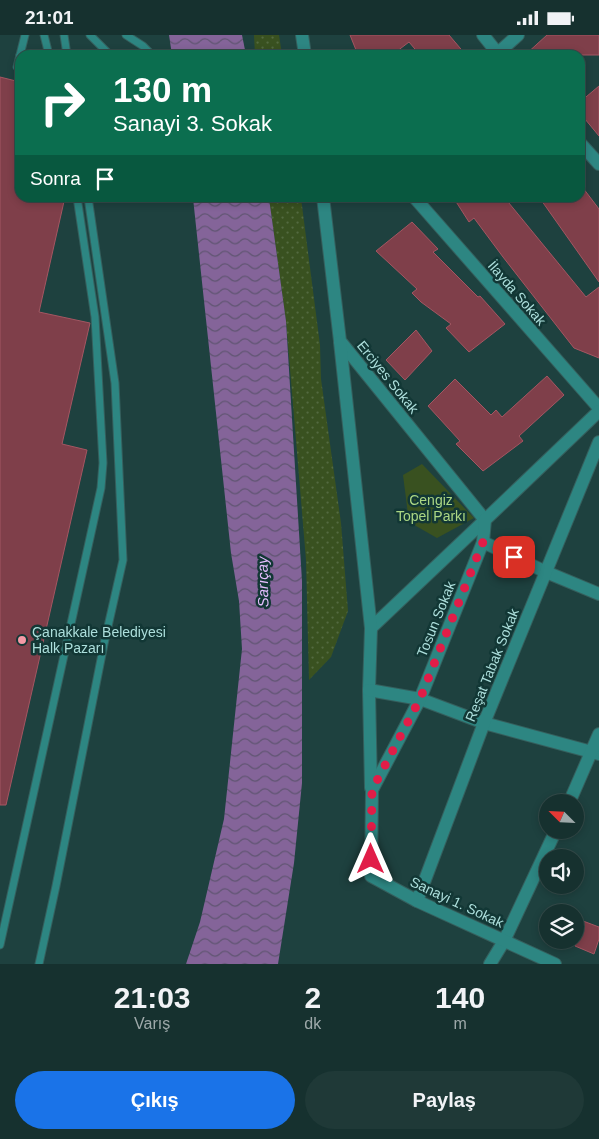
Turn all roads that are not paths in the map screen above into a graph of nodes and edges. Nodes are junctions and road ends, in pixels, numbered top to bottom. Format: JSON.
{"nodes":[{"id":1,"x":24,"y":35,"type":"edge"},
{"id":2,"x":44,"y":35,"type":"edge"},
{"id":3,"x":64,"y":35,"type":"edge"},
{"id":4,"x":90,"y":35,"type":"edge"},
{"id":5,"x":126,"y":35,"type":"edge"},
{"id":6,"x":302,"y":35,"type":"edge"},
{"id":7,"x":483,"y":35,"type":"edge"},
{"id":8,"x":518,"y":35,"type":"edge"},
{"id":9,"x":21,"y":50,"type":"edge"},
{"id":10,"x":48,"y":50,"type":"edge"},
{"id":11,"x":66,"y":50,"type":"edge"},
{"id":12,"x":105,"y":50,"type":"edge"},
{"id":13,"x":147,"y":50,"type":"edge"},
{"id":14,"x":304,"y":50,"type":"edge"},
{"id":15,"x":495,"y":50,"type":"edge"},
{"id":16,"x":502,"y":50,"type":"edge"},
{"id":17,"x":585,"y":149,"type":"edge"},
{"id":18,"x":599,"y":164,"type":"edge"},
{"id":19,"x":78,"y":202,"type":"edge"},
{"id":20,"x":89,"y":202,"type":"edge"},
{"id":21,"x":325,"y":202,"type":"edge"},
{"id":22,"x":418,"y":202,"type":"edge"},
{"id":23,"x":340,"y":341,"type":"junction"},
{"id":24,"x":599,"y":409,"type":"edge"},
{"id":25,"x":599,"y":442,"type":"edge"},
{"id":26,"x":485,"y":520,"type":"junction"},
{"id":27,"x":483,"y":542,"type":"junction"},
{"id":28,"x":546,"y":572,"type":"junction"},
{"id":29,"x":599,"y":594,"type":"edge"},
{"id":30,"x":371,"y":628,"type":"junction"},
{"id":31,"x":369,"y":690,"type":"junction"},
{"id":32,"x":420,"y":699,"type":"junction"},
{"id":33,"x":484,"y":723,"type":"junction"},
{"id":34,"x":599,"y":734,"type":"edge"},
{"id":35,"x":595,"y":753,"type":"edge"},
{"id":36,"x":372,"y":790,"type":"junction"},
{"id":37,"x":574,"y":794,"type":"edge"},
{"id":38,"x":552,"y":839,"type":"edge"},
{"id":39,"x":371,"y":876,"type":"joint"},
{"id":40,"x":416,"y":901,"type":"junction"},
{"id":41,"x":504,"y":941,"type":"junction"},
{"id":42,"x":0,"y":945,"type":"edge"},
{"id":43,"x":39,"y":964,"type":"edge"},
{"id":44,"x":490,"y":964,"type":"edge"},
{"id":45,"x":555,"y":964,"type":"edge"}],
"edges":[{"from":1,"to":9,"type":"lane"},
{"from":2,"to":10,"type":"lane"},
{"from":3,"to":11,"type":"lane"},
{"from":4,"to":12,"type":"lane"},
{"from":5,"to":13,"type":"lane"},
{"from":6,"to":14,"type":"street"},
{"from":7,"to":15,"type":"street"},
{"from":8,"to":16,"type":"street"},
{"from":17,"to":18,"type":"street"},
{"from":19,"to":42,"type":"lane"},
{"from":20,"to":43,"type":"lane"},
{"from":21,"to":23,"type":"street","name":"Erciyes Sokak"},
{"from":22,"to":24,"type":"street","name":"İlayda Sokak"},
{"from":23,"to":26,"type":"street","name":"Erciyes Sokak"},
{"from":23,"to":30,"type":"street"},
{"from":24,"to":26,"type":"street"},
{"from":25,"to":28,"type":"street","name":"Reşat Tabak Sokak"},
{"from":26,"to":27,"type":"street","name":"Tosun Sokak"},
{"from":26,"to":30,"type":"street"},
{"from":27,"to":28,"type":"street"},
{"from":27,"to":32,"type":"street","name":"Tosun Sokak"},
{"from":28,"to":29,"type":"street"},
{"from":28,"to":33,"type":"street","name":"Reşat Tabak Sokak"},
{"from":30,"to":31,"type":"street"},
{"from":31,"to":32,"type":"street"},
{"from":31,"to":36,"type":"street"},
{"from":32,"to":33,"type":"street"},
{"from":32,"to":36,"type":"street","name":"Tosun Sokak"},
{"from":33,"to":35,"type":"street"},
{"from":33,"to":40,"type":"street","name":"Reşat Tabak Sokak"},
{"from":34,"to":35,"type":"street"},
{"from":35,"to":37,"type":"street"},
{"from":36,"to":39,"type":"street","name":"Tosun Sokak"},
{"from":38,"to":41,"type":"street"},
{"from":39,"to":40,"type":"street","name":"Sanayi 1. Sokak"},
{"from":40,"to":41,"type":"street","name":"Sanayi 1. Sokak"},
{"from":41,"to":44,"type":"street"},
{"from":41,"to":45,"type":"street","name":"Sanayi 1. Sokak"}]}
